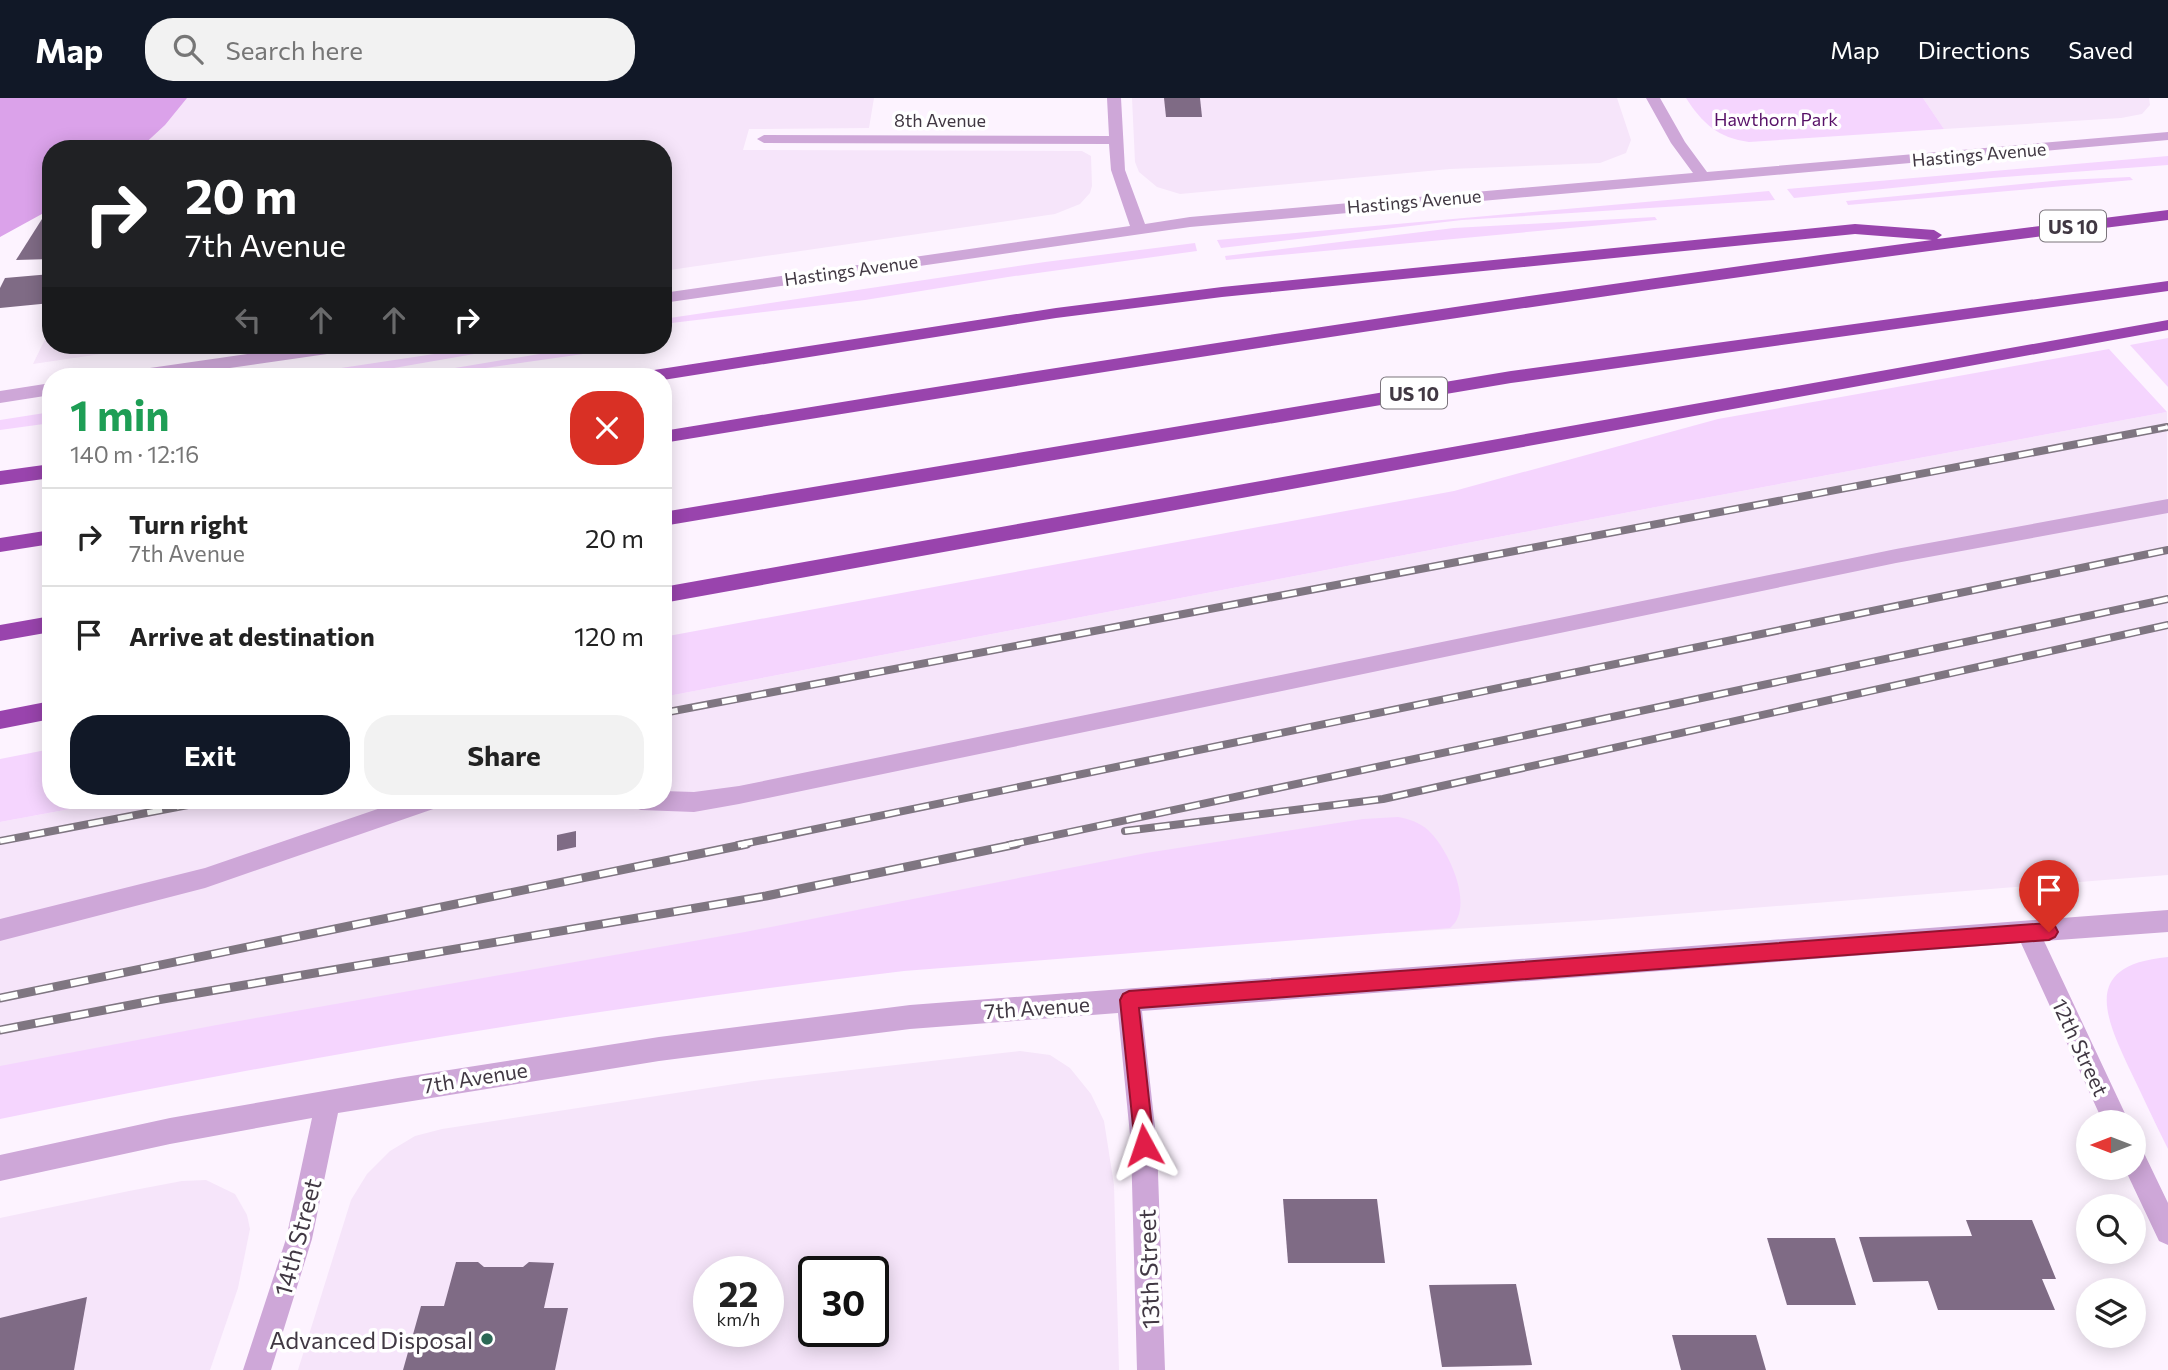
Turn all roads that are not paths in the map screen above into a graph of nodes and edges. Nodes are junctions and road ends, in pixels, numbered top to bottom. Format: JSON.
{"nodes":[{"id":1,"x":1114,"y":98,"type":"edge"},
{"id":2,"x":1653,"y":98,"type":"edge"},
{"id":3,"x":2168,"y":136,"type":"edge"},
{"id":4,"x":764,"y":139,"type":"dead end"},
{"id":5,"x":1115,"y":140,"type":"junction"},
{"id":6,"x":1702,"y":175,"type":"junction"},
{"id":7,"x":2168,"y":215,"type":"edge"},
{"id":8,"x":1139,"y":229,"type":"junction"},
{"id":9,"x":1978,"y":237,"type":"junction"},
{"id":10,"x":2168,"y":286,"type":"edge"},
{"id":11,"x":672,"y":297,"type":"edge"},
{"id":12,"x":2168,"y":325,"type":"edge"},
{"id":13,"x":286,"y":354,"type":"edge"},
{"id":14,"x":191,"y":368,"type":"edge"},
{"id":15,"x":672,"y":373,"type":"edge"},
{"id":16,"x":42,"y":390,"type":"edge"},
{"id":17,"x":0,"y":397,"type":"edge"},
{"id":18,"x":672,"y":436,"type":"edge"},
{"id":19,"x":42,"y":472,"type":"edge"},
{"id":20,"x":0,"y":478,"type":"edge"},
{"id":21,"x":2168,"y":506,"type":"edge"},
{"id":22,"x":672,"y":517,"type":"edge"},
{"id":23,"x":42,"y":538,"type":"edge"},
{"id":24,"x":0,"y":545,"type":"edge"},
{"id":25,"x":672,"y":593,"type":"edge"},
{"id":26,"x":42,"y":626,"type":"edge"},
{"id":27,"x":0,"y":633,"type":"edge"},
{"id":28,"x":42,"y":712,"type":"edge"},
{"id":29,"x":0,"y":720,"type":"edge"},
{"id":30,"x":672,"y":801,"type":"edge"},
{"id":31,"x":405,"y":809,"type":"edge"},
{"id":32,"x":2168,"y":921,"type":"edge"},
{"id":33,"x":0,"y":930,"type":"edge"},
{"id":34,"x":2028,"y":933,"type":"junction"},
{"id":35,"x":1129,"y":1000,"type":"junction"},
{"id":36,"x":328,"y":1102,"type":"junction"},
{"id":37,"x":2110,"y":1110,"type":"edge"},
{"id":38,"x":0,"y":1168,"type":"edge"},
{"id":39,"x":2143,"y":1180,"type":"edge"},
{"id":40,"x":2168,"y":1232,"type":"edge"},
{"id":41,"x":257,"y":1370,"type":"edge"},
{"id":42,"x":1151,"y":1370,"type":"edge"}],
"edges":[{"from":1,"to":5,"type":"street"},
{"from":2,"to":6,"type":"street"},
{"from":3,"to":6,"type":"street","name":"Hastings Avenue"},
{"from":4,"to":5,"type":"street","name":"8th Avenue"},
{"from":5,"to":8,"type":"street"},
{"from":6,"to":8,"type":"street","name":"Hastings Avenue"},
{"from":7,"to":9,"type":"highway","number":"US 10"},
{"from":8,"to":11,"type":"street","name":"Hastings Avenue"},
{"from":9,"to":15,"type":"highway"},
{"from":9,"to":18,"type":"highway","number":"US 10"},
{"from":10,"to":22,"type":"highway","number":"US 10"},
{"from":12,"to":25,"type":"highway"},
{"from":13,"to":14,"type":"street"},
{"from":16,"to":17,"type":"street"},
{"from":19,"to":20,"type":"highway"},
{"from":21,"to":30,"type":"street"},
{"from":23,"to":24,"type":"highway"},
{"from":26,"to":27,"type":"highway"},
{"from":28,"to":29,"type":"highway"},
{"from":31,"to":33,"type":"street"},
{"from":32,"to":34,"type":"street","name":"7th Avenue"},
{"from":34,"to":35,"type":"street","name":"7th Avenue"},
{"from":34,"to":37,"type":"street","name":"12th Street"},
{"from":35,"to":36,"type":"street","name":"7th Avenue"},
{"from":35,"to":42,"type":"street","name":"13th Street"},
{"from":36,"to":38,"type":"street","name":"7th Avenue"},
{"from":36,"to":41,"type":"street","name":"14th Street"},
{"from":39,"to":40,"type":"street"}]}
